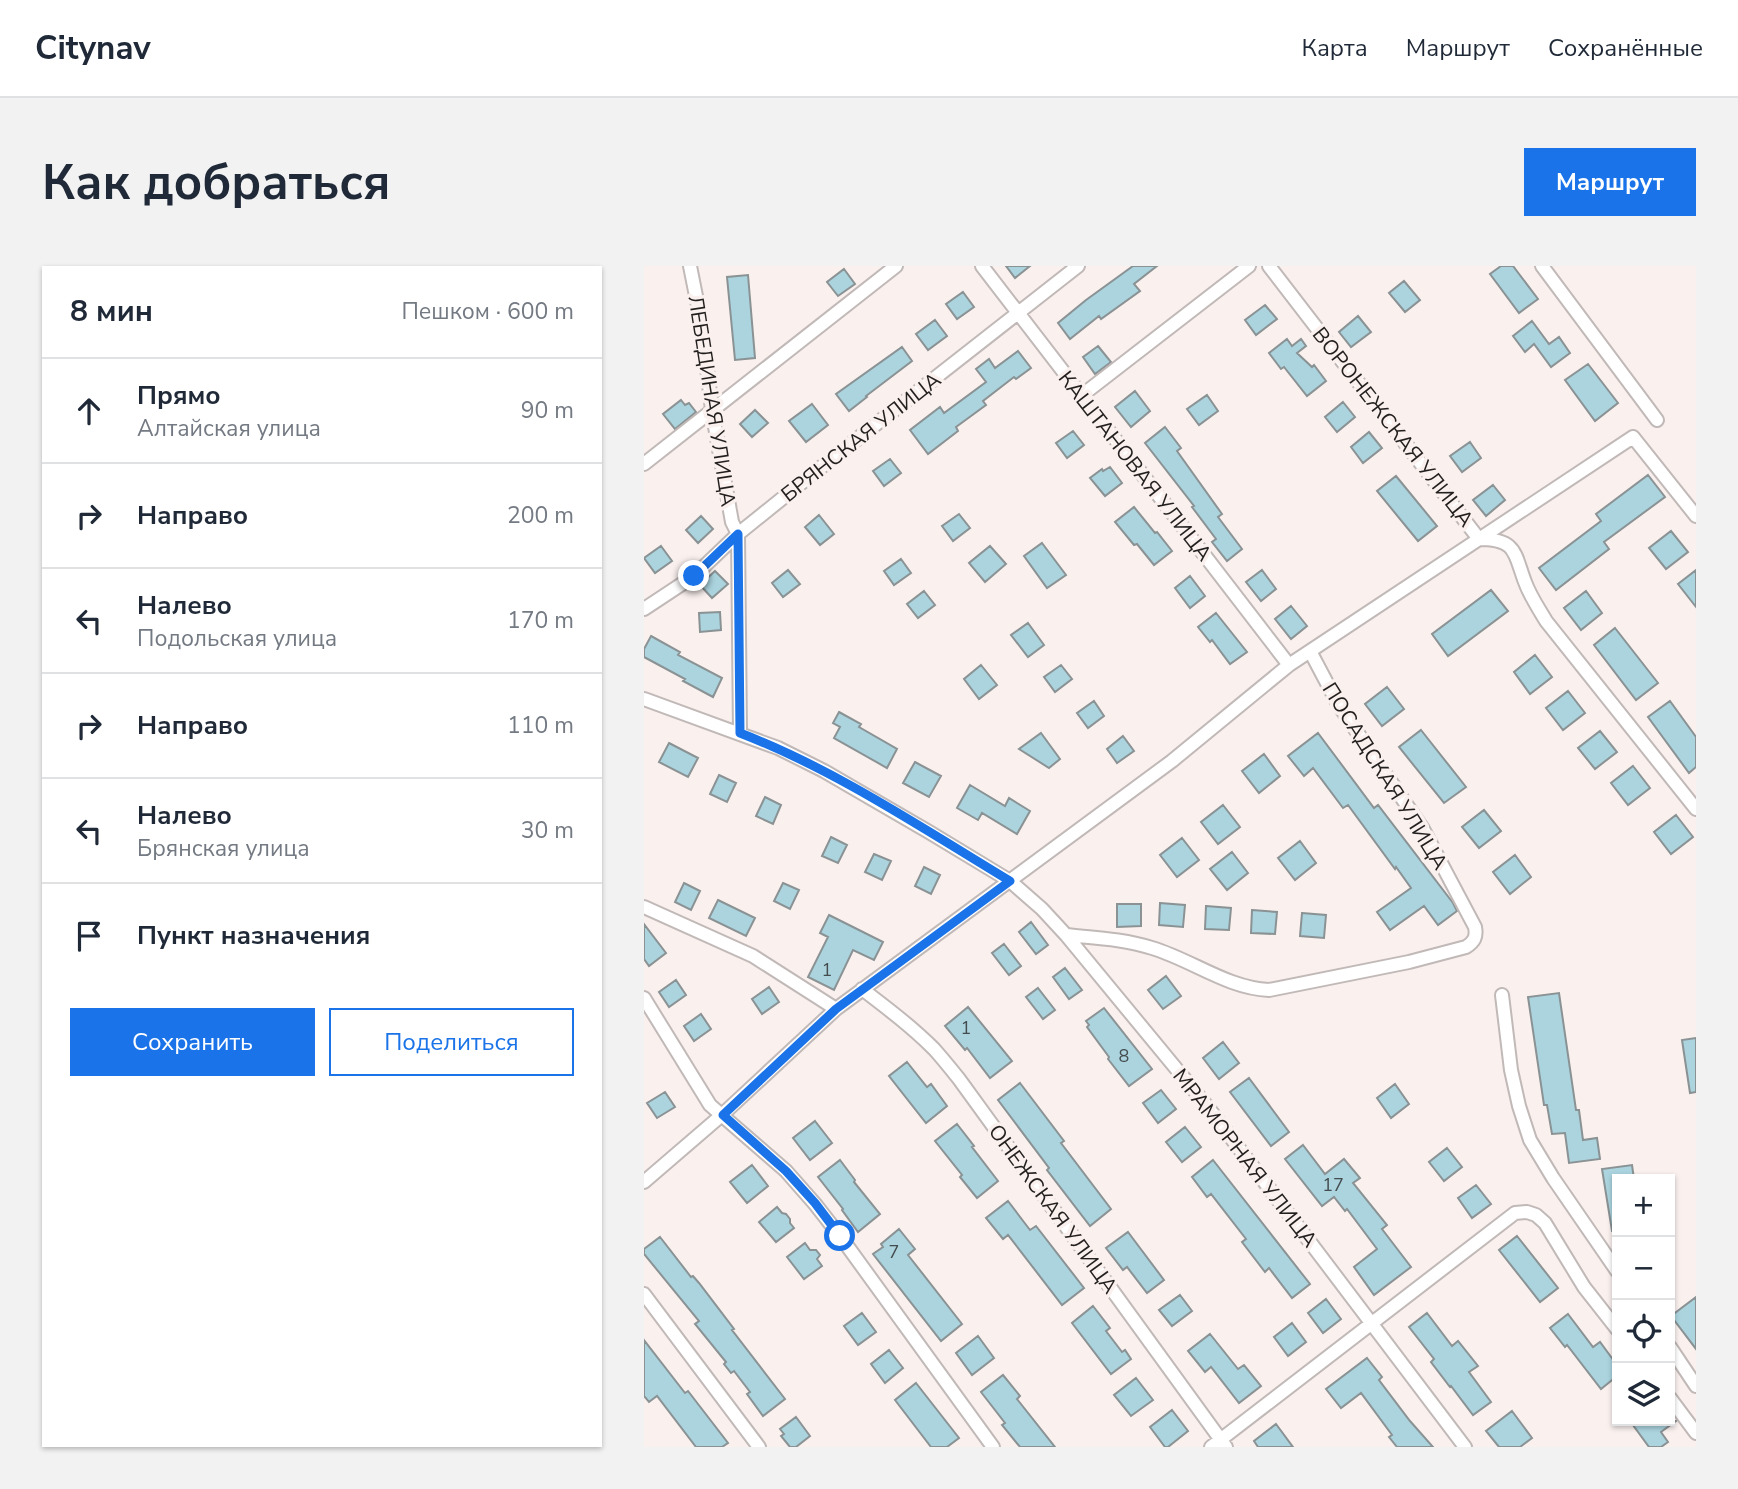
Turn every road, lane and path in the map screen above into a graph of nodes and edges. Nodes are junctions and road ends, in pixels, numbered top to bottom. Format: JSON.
{"nodes":[{"id":1,"x":690,"y":266,"type":"edge"},
{"id":2,"x":896,"y":266,"type":"edge"},
{"id":3,"x":982,"y":266,"type":"edge"},
{"id":4,"x":1078,"y":266,"type":"edge"},
{"id":5,"x":1249,"y":266,"type":"edge"},
{"id":6,"x":1269,"y":266,"type":"edge"},
{"id":7,"x":1542,"y":266,"type":"edge"},
{"id":8,"x":1018,"y":313,"type":"junction"},
{"id":9,"x":1081,"y":396,"type":"junction"},
{"id":10,"x":712,"y":410,"type":"junction"},
{"id":11,"x":1657,"y":419,"type":"dead end"},
{"id":12,"x":644,"y":464,"type":"edge"},
{"id":13,"x":1696,"y":516,"type":"edge"},
{"id":14,"x":738,"y":534,"type":"junction"},
{"id":15,"x":1479,"y":539,"type":"junction"},
{"id":16,"x":644,"y":609,"type":"edge"},
{"id":17,"x":1310,"y":651,"type":"junction"},
{"id":18,"x":1289,"y":665,"type":"junction"},
{"id":19,"x":644,"y":699,"type":"edge"},
{"id":20,"x":740,"y":733,"type":"junction"},
{"id":21,"x":1696,"y":809,"type":"edge"},
{"id":22,"x":1010,"y":881,"type":"junction"},
{"id":23,"x":644,"y":907,"type":"edge"},
{"id":24,"x":1066,"y":935,"type":"junction"},
{"id":25,"x":862,"y":989,"type":"junction"},
{"id":26,"x":1502,"y":995,"type":"dead end"},
{"id":27,"x":644,"y":998,"type":"edge"},
{"id":28,"x":836,"y":1009,"type":"junction"},
{"id":29,"x":723,"y":1115,"type":"junction"},
{"id":30,"x":644,"y":1182,"type":"edge"},
{"id":31,"x":1612,"y":1264,"type":"edge"},
{"id":32,"x":644,"y":1294,"type":"edge"},
{"id":33,"x":1612,"y":1323,"type":"edge"},
{"id":34,"x":1371,"y":1324,"type":"junction"},
{"id":35,"x":1675,"y":1354,"type":"edge"},
{"id":36,"x":1696,"y":1385,"type":"edge"},
{"id":37,"x":1675,"y":1405,"type":"edge"},
{"id":38,"x":1696,"y":1433,"type":"edge"},
{"id":39,"x":1219,"y":1445,"type":"edge"},
{"id":40,"x":759,"y":1447,"type":"edge"},
{"id":41,"x":993,"y":1447,"type":"edge"},
{"id":42,"x":1465,"y":1447,"type":"edge"}],
"edges":[{"from":1,"to":10,"type":"street","name":"ЛЕБЕДИНАЯ УЛИЦА"},
{"from":2,"to":10,"type":"street"},
{"from":3,"to":8,"type":"street","name":"КАШТАНОВАЯ УЛИЦА"},
{"from":4,"to":8,"type":"street","name":"БРЯНСКАЯ УЛИЦА"},
{"from":5,"to":9,"type":"street"},
{"from":6,"to":15,"type":"street","name":"ВОРОНЕЖСКАЯ УЛИЦА"},
{"from":7,"to":11,"type":"street"},
{"from":8,"to":9,"type":"street","name":"КАШТАНОВАЯ УЛИЦА"},
{"from":8,"to":14,"type":"street","name":"БРЯНСКАЯ УЛИЦА"},
{"from":9,"to":18,"type":"street","name":"КАШТАНОВАЯ УЛИЦА"},
{"from":10,"to":12,"type":"street"},
{"from":10,"to":14,"type":"street","name":"ЛЕБЕДИНАЯ УЛИЦА"},
{"from":13,"to":15,"type":"street"},
{"from":14,"to":16,"type":"street","name":"БРЯНСКАЯ УЛИЦА"},
{"from":14,"to":20,"type":"street","name":"ЛЕБЕДИНАЯ УЛИЦА"},
{"from":15,"to":17,"type":"street"},
{"from":15,"to":21,"type":"street","name":"ВОРОНЕЖСКАЯ УЛИЦА"},
{"from":17,"to":18,"type":"street"},
{"from":17,"to":24,"type":"street","name":"ПОСАДСКАЯ УЛИЦА"},
{"from":18,"to":22,"type":"street"},
{"from":19,"to":20,"type":"street","name":"МРАМОРНАЯ УЛИЦА"},
{"from":20,"to":22,"type":"street","name":"МРАМОРНАЯ УЛИЦА"},
{"from":22,"to":24,"type":"street","name":"МРАМОРНАЯ УЛИЦА"},
{"from":22,"to":25,"type":"street"},
{"from":23,"to":28,"type":"street"},
{"from":24,"to":34,"type":"street","name":"МРАМОРНАЯ УЛИЦА"},
{"from":25,"to":28,"type":"street"},
{"from":25,"to":39,"type":"street","name":"ОНЕЖСКАЯ УЛИЦА"},
{"from":26,"to":31,"type":"street"},
{"from":27,"to":29,"type":"street"},
{"from":28,"to":29,"type":"street"},
{"from":29,"to":30,"type":"street"},
{"from":29,"to":41,"type":"street"},
{"from":32,"to":40,"type":"street"},
{"from":33,"to":34,"type":"street"},
{"from":34,"to":39,"type":"street"},
{"from":34,"to":42,"type":"street","name":"МРАМОРНАЯ УЛИЦА"},
{"from":35,"to":36,"type":"street"},
{"from":37,"to":38,"type":"street"}]}
